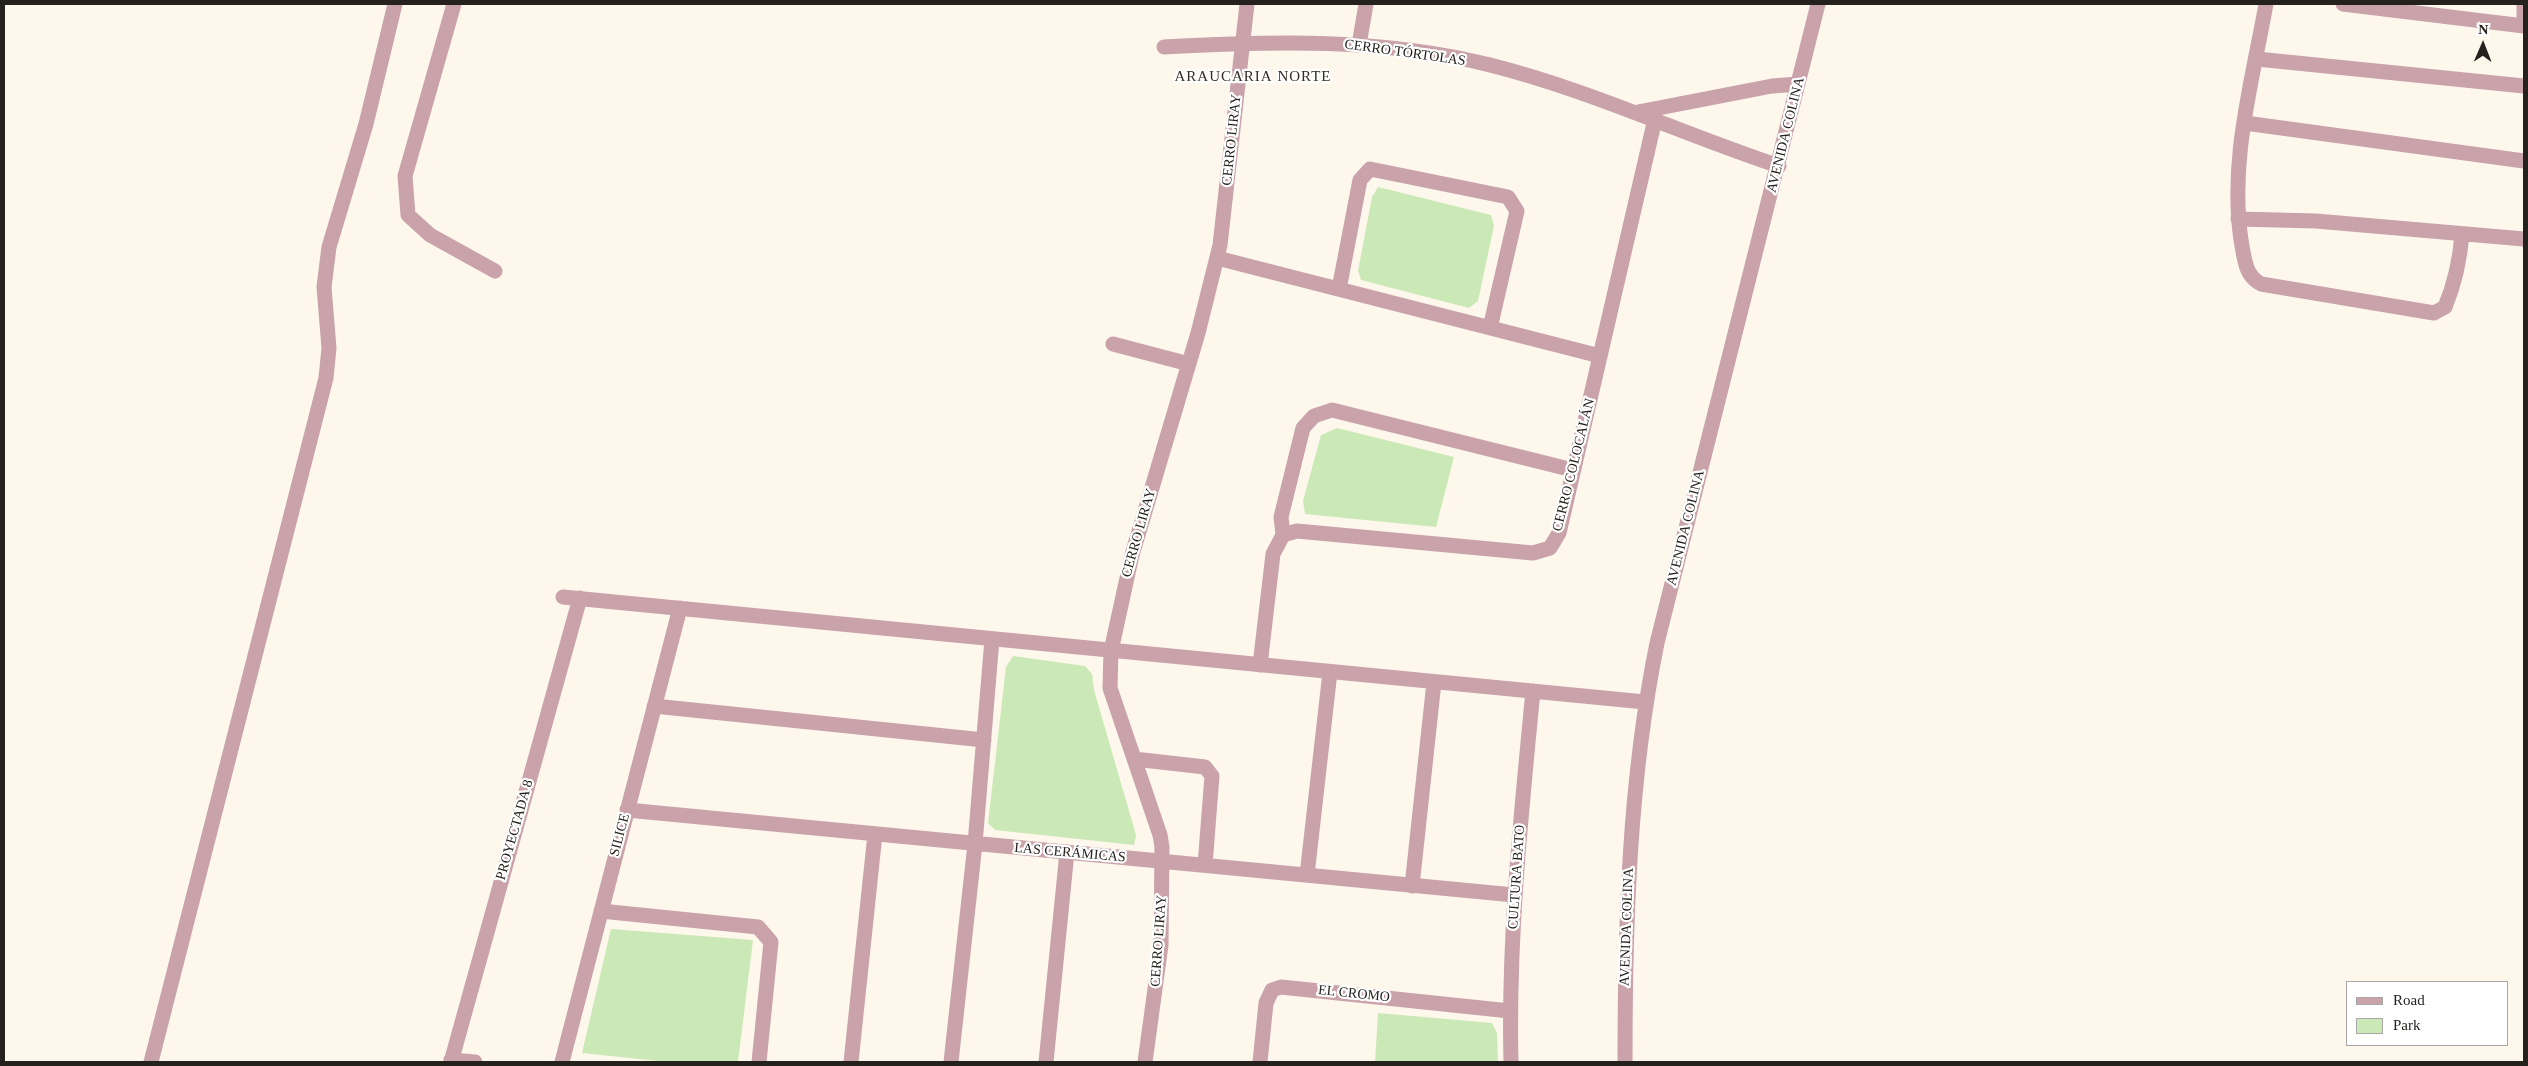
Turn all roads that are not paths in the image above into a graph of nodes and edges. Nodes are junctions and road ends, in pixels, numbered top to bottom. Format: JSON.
{"nodes":[{"id":1,"x":395,"y":4,"type":"edge"},
{"id":2,"x":454,"y":4,"type":"edge"},
{"id":3,"x":1247,"y":4,"type":"edge"},
{"id":4,"x":1366,"y":4,"type":"edge"},
{"id":5,"x":1818,"y":4,"type":"edge"},
{"id":6,"x":2266,"y":4,"type":"edge"},
{"id":7,"x":2343,"y":4,"type":"edge"},
{"id":8,"x":2524,"y":14,"type":"edge"},
{"id":9,"x":1243,"y":43,"type":"junction"},
{"id":10,"x":1359,"y":45,"type":"junction"},
{"id":11,"x":1164,"y":47,"type":"dead end"},
{"id":12,"x":2257,"y":59,"type":"junction"},
{"id":13,"x":1798,"y":84,"type":"junction"},
{"id":14,"x":2524,"y":86,"type":"edge"},
{"id":15,"x":1638,"y":112,"type":"junction"},
{"id":16,"x":1655,"y":119,"type":"junction"},
{"id":17,"x":2245,"y":123,"type":"junction"},
{"id":18,"x":2524,"y":161,"type":"edge"},
{"id":19,"x":1779,"y":166,"type":"junction"},
{"id":20,"x":2238,"y":219,"type":"junction"},
{"id":21,"x":2462,"y":234,"type":"junction"},
{"id":22,"x":2524,"y":239,"type":"edge"},
{"id":23,"x":1217,"y":258,"type":"junction"},
{"id":24,"x":496,"y":271,"type":"dead end"},
{"id":25,"x":1339,"y":289,"type":"junction"},
{"id":26,"x":1490,"y":328,"type":"junction"},
{"id":27,"x":1113,"y":344,"type":"dead end"},
{"id":28,"x":1600,"y":356,"type":"junction"},
{"id":29,"x":1189,"y":364,"type":"junction"},
{"id":30,"x":1574,"y":470,"type":"junction"},
{"id":31,"x":1283,"y":535,"type":"junction"},
{"id":32,"x":563,"y":596,"type":"dead end"},
{"id":33,"x":580,"y":598,"type":"junction"},
{"id":34,"x":680,"y":608,"type":"junction"},
{"id":35,"x":992,"y":639,"type":"junction"},
{"id":36,"x":1111,"y":651,"type":"junction"},
{"id":37,"x":1260,"y":665,"type":"junction"},
{"id":38,"x":1330,"y":672,"type":"junction"},
{"id":39,"x":1434,"y":682,"type":"junction"},
{"id":40,"x":1533,"y":691,"type":"junction"},
{"id":41,"x":1645,"y":702,"type":"junction"},
{"id":42,"x":654,"y":706,"type":"junction"},
{"id":43,"x":984,"y":740,"type":"junction"},
{"id":44,"x":1134,"y":759,"type":"junction"},
{"id":45,"x":627,"y":810,"type":"junction"},
{"id":46,"x":875,"y":834,"type":"junction"},
{"id":47,"x":974,"y":844,"type":"junction"},
{"id":48,"x":1067,"y":852,"type":"junction"},
{"id":49,"x":1162,"y":861,"type":"junction"},
{"id":50,"x":1205,"y":865,"type":"junction"},
{"id":51,"x":1307,"y":875,"type":"junction"},
{"id":52,"x":1412,"y":886,"type":"junction"},
{"id":53,"x":1514,"y":896,"type":"junction"},
{"id":54,"x":600,"y":911,"type":"junction"},
{"id":55,"x":1510,"y":1011,"type":"junction"},
{"id":56,"x":451,"y":1061,"type":"edge"},
{"id":57,"x":151,"y":1062,"type":"edge"},
{"id":58,"x":475,"y":1062,"type":"edge"},
{"id":59,"x":562,"y":1062,"type":"edge"},
{"id":60,"x":759,"y":1062,"type":"edge"},
{"id":61,"x":851,"y":1062,"type":"edge"},
{"id":62,"x":951,"y":1062,"type":"edge"},
{"id":63,"x":1046,"y":1062,"type":"edge"},
{"id":64,"x":1145,"y":1062,"type":"edge"},
{"id":65,"x":1260,"y":1062,"type":"edge"},
{"id":66,"x":1511,"y":1062,"type":"edge"},
{"id":67,"x":1625,"y":1062,"type":"edge"}],
"edges":[{"from":1,"to":57,"type":"street"},
{"from":2,"to":24,"type":"street"},
{"from":3,"to":9,"type":"street","name":"CERRO LIRAY"},
{"from":4,"to":10,"type":"street"},
{"from":5,"to":13,"type":"street","name":"AVENIDA COLINA"},
{"from":6,"to":12,"type":"street"},
{"from":7,"to":8,"type":"street"},
{"from":9,"to":10,"type":"street","name":"CERRO TÓRTOLAS"},
{"from":9,"to":11,"type":"street","name":"CERRO TÓRTOLAS"},
{"from":9,"to":23,"type":"street","name":"CERRO LIRAY"},
{"from":10,"to":15,"type":"street","name":"CERRO TÓRTOLAS"},
{"from":12,"to":14,"type":"street"},
{"from":12,"to":17,"type":"street"},
{"from":13,"to":15,"type":"street","name":"CERRO TÓRTOLAS"},
{"from":13,"to":19,"type":"street","name":"AVENIDA COLINA"},
{"from":15,"to":16,"type":"street","name":"CERRO TÓRTOLAS"},
{"from":16,"to":19,"type":"street","name":"CERRO TÓRTOLAS"},
{"from":16,"to":28,"type":"street","name":"CERRO COLOCALÁN"},
{"from":17,"to":18,"type":"street"},
{"from":17,"to":20,"type":"street"},
{"from":19,"to":41,"type":"street","name":"AVENIDA COLINA"},
{"from":20,"to":21,"type":"street"},
{"from":20,"to":21,"type":"street"},
{"from":21,"to":22,"type":"street"},
{"from":23,"to":25,"type":"street"},
{"from":23,"to":29,"type":"street","name":"CERRO LIRAY"},
{"from":25,"to":26,"type":"street"},
{"from":25,"to":26,"type":"street"},
{"from":26,"to":28,"type":"street"},
{"from":27,"to":29,"type":"street"},
{"from":28,"to":30,"type":"street","name":"CERRO COLOCALÁN"},
{"from":29,"to":36,"type":"street","name":"CERRO LIRAY"},
{"from":30,"to":31,"type":"street","name":"CERRO COLOCALÁN"},
{"from":30,"to":31,"type":"street"},
{"from":31,"to":37,"type":"street"},
{"from":32,"to":33,"type":"street"},
{"from":33,"to":34,"type":"street"},
{"from":33,"to":56,"type":"street","name":"PROYECTADA 8"},
{"from":34,"to":35,"type":"street"},
{"from":34,"to":42,"type":"street","name":"SILICE"},
{"from":35,"to":36,"type":"street"},
{"from":35,"to":43,"type":"street"},
{"from":36,"to":37,"type":"street"},
{"from":36,"to":44,"type":"street","name":"CERRO LIRAY"},
{"from":37,"to":38,"type":"street"},
{"from":38,"to":39,"type":"street"},
{"from":38,"to":51,"type":"street"},
{"from":39,"to":40,"type":"street"},
{"from":39,"to":52,"type":"street"},
{"from":40,"to":41,"type":"street"},
{"from":40,"to":53,"type":"street","name":"CULTURA BATO"},
{"from":41,"to":67,"type":"street","name":"AVENIDA COLINA"},
{"from":42,"to":43,"type":"street"},
{"from":42,"to":45,"type":"street","name":"SILICE"},
{"from":43,"to":47,"type":"street"},
{"from":44,"to":49,"type":"street","name":"CERRO LIRAY"},
{"from":44,"to":50,"type":"street"},
{"from":45,"to":46,"type":"street","name":"LAS CERÁMICAS"},
{"from":45,"to":54,"type":"street","name":"SILICE"},
{"from":46,"to":47,"type":"street","name":"LAS CERÁMICAS"},
{"from":46,"to":61,"type":"street"},
{"from":47,"to":48,"type":"street","name":"LAS CERÁMICAS"},
{"from":47,"to":62,"type":"street"},
{"from":48,"to":49,"type":"street","name":"LAS CERÁMICAS"},
{"from":48,"to":63,"type":"street"},
{"from":49,"to":50,"type":"street","name":"LAS CERÁMICAS"},
{"from":49,"to":64,"type":"street","name":"CERRO LIRAY"},
{"from":50,"to":51,"type":"street","name":"LAS CERÁMICAS"},
{"from":51,"to":52,"type":"street","name":"LAS CERÁMICAS"},
{"from":52,"to":53,"type":"street","name":"LAS CERÁMICAS"},
{"from":53,"to":55,"type":"street","name":"CULTURA BATO"},
{"from":54,"to":59,"type":"street","name":"SILICE"},
{"from":54,"to":60,"type":"street"},
{"from":55,"to":65,"type":"street","name":"EL CROMO"},
{"from":55,"to":66,"type":"street","name":"CULTURA BATO"},
{"from":56,"to":58,"type":"street"}]}
